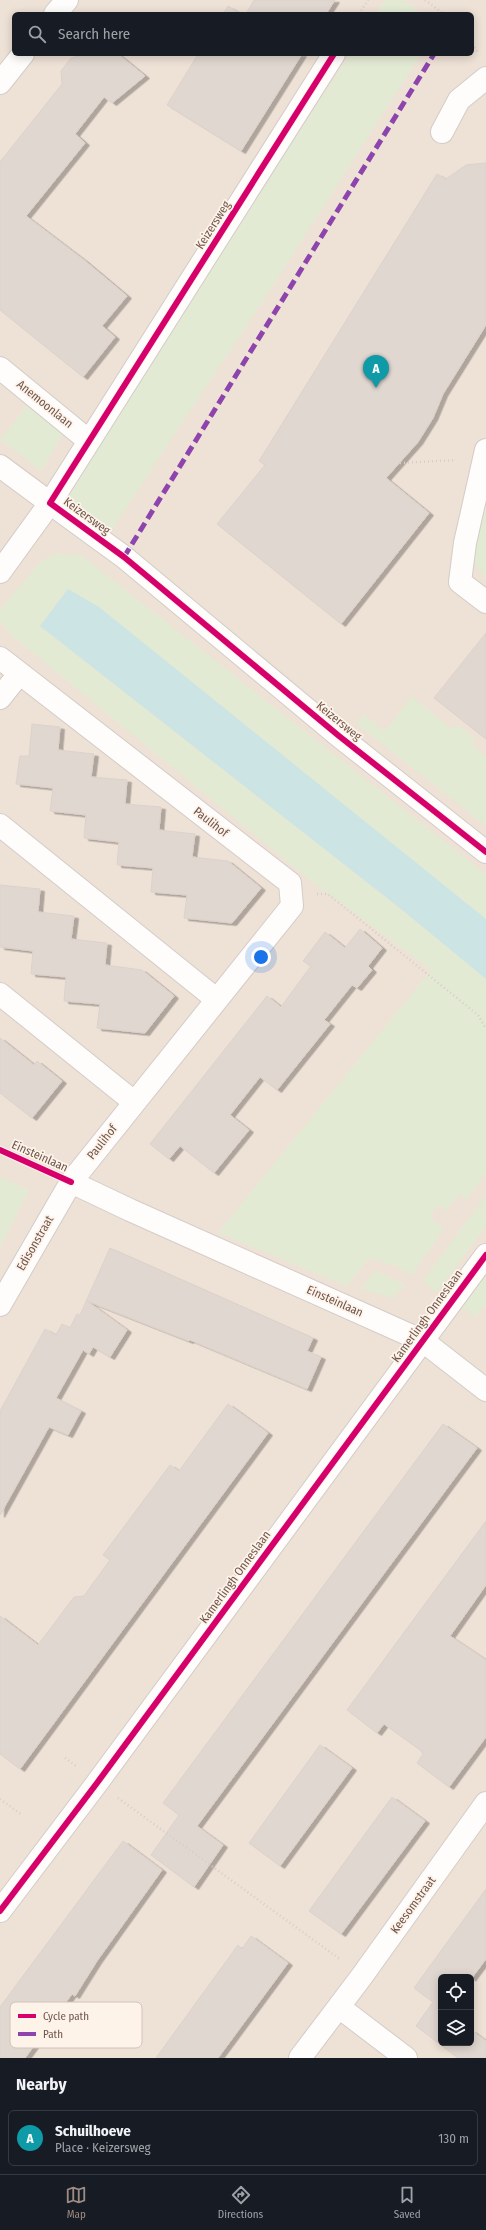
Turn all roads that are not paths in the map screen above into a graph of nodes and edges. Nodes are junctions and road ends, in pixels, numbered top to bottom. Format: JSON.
{"nodes":[{"id":1,"x":67,"y":0,"type":"edge"},
{"id":2,"x":58,"y":12,"type":"edge"},
{"id":3,"x":22,"y":56,"type":"edge"},
{"id":4,"x":333,"y":56,"type":"edge"},
{"id":5,"x":486,"y":78,"type":"edge"},
{"id":6,"x":0,"y":83,"type":"edge"},
{"id":7,"x":442,"y":132,"type":"dead end"},
{"id":8,"x":0,"y":368,"type":"edge"},
{"id":9,"x":89,"y":441,"type":"junction"},
{"id":10,"x":485,"y":454,"type":"edge"},
{"id":11,"x":0,"y":466,"type":"edge"},
{"id":12,"x":50,"y":502,"type":"junction"},
{"id":13,"x":0,"y":572,"type":"edge"},
{"id":14,"x":486,"y":602,"type":"edge"},
{"id":15,"x":0,"y":658,"type":"edge"},
{"id":16,"x":20,"y":674,"type":"junction"},
{"id":17,"x":0,"y":698,"type":"edge"},
{"id":18,"x":0,"y":825,"type":"edge"},
{"id":19,"x":486,"y":852,"type":"edge"},
{"id":20,"x":0,"y":994,"type":"edge"},
{"id":21,"x":216,"y":999,"type":"junction"},
{"id":22,"x":134,"y":1102,"type":"junction"},
{"id":23,"x":71,"y":1182,"type":"junction"},
{"id":24,"x":486,"y":1255,"type":"edge"},
{"id":25,"x":0,"y":1305,"type":"edge"},
{"id":26,"x":423,"y":1341,"type":"junction"},
{"id":27,"x":486,"y":1390,"type":"edge"},
{"id":28,"x":486,"y":1803,"type":"edge"},
{"id":29,"x":0,"y":1911,"type":"edge"},
{"id":30,"x":339,"y":2007,"type":"junction"},
{"id":31,"x":300,"y":2058,"type":"edge"},
{"id":32,"x":406,"y":2058,"type":"edge"}],
"edges":[{"from":1,"to":2,"type":"street"},
{"from":3,"to":6,"type":"street"},
{"from":4,"to":9,"type":"street","name":"Keizersweg"},
{"from":5,"to":7,"type":"street"},
{"from":8,"to":9,"type":"street","name":"Anemoonlaan"},
{"from":9,"to":12,"type":"street","name":"Keizersweg"},
{"from":10,"to":14,"type":"street"},
{"from":11,"to":12,"type":"street"},
{"from":12,"to":13,"type":"street"},
{"from":12,"to":19,"type":"street","name":"Keizersweg"},
{"from":15,"to":16,"type":"street","name":"Paulihof"},
{"from":16,"to":17,"type":"street"},
{"from":16,"to":21,"type":"street","name":"Paulihof"},
{"from":18,"to":21,"type":"street"},
{"from":20,"to":22,"type":"street"},
{"from":21,"to":22,"type":"street","name":"Paulihof"},
{"from":22,"to":23,"type":"street","name":"Paulihof"},
{"from":23,"to":25,"type":"street","name":"Edisonstraat"},
{"from":23,"to":26,"type":"street","name":"Einsteinlaan"},
{"from":24,"to":26,"type":"street","name":"Kamerlingh Onneslaan"},
{"from":26,"to":27,"type":"street","name":"Einsteinlaan"},
{"from":26,"to":29,"type":"street","name":"Kamerlingh Onneslaan"},
{"from":28,"to":30,"type":"street","name":"Keesomstraat"},
{"from":30,"to":31,"type":"street","name":"Keesomstraat"},
{"from":30,"to":32,"type":"street"}]}
